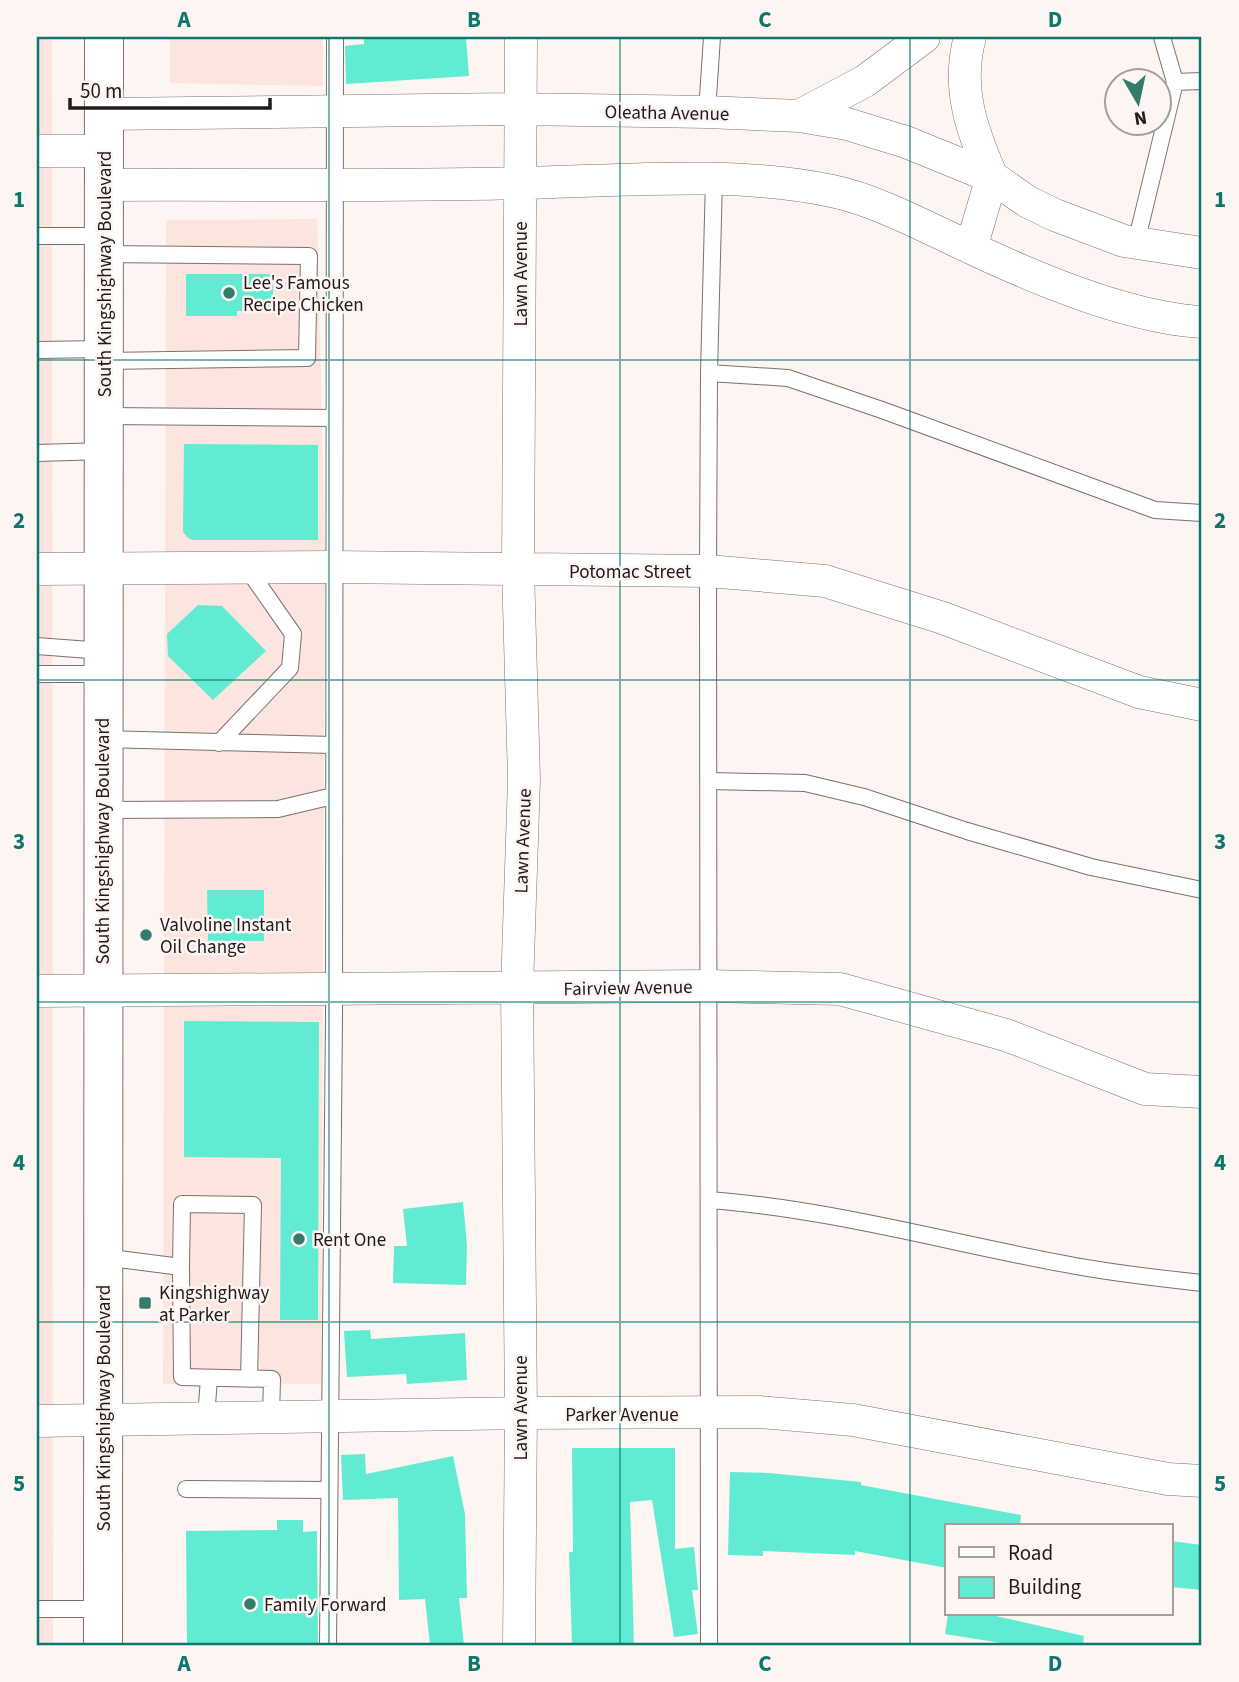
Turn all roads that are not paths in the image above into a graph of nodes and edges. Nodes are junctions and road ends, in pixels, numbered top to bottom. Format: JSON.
{"nodes":[{"id":1,"x":104,"y":37,"type":"edge"},
{"id":2,"x":335,"y":37,"type":"edge"},
{"id":3,"x":521,"y":37,"type":"edge"},
{"id":4,"x":712,"y":37,"type":"edge"},
{"id":5,"x":924,"y":37,"type":"edge"},
{"id":6,"x":970,"y":37,"type":"edge"},
{"id":7,"x":1162,"y":37,"type":"edge"},
{"id":8,"x":1202,"y":81,"type":"edge"},
{"id":9,"x":1175,"y":82,"type":"junction"},
{"id":10,"x":520,"y":110,"type":"junction"},
{"id":11,"x":335,"y":111,"type":"junction"},
{"id":12,"x":707,"y":112,"type":"junction"},
{"id":13,"x":799,"y":116,"type":"junction"},
{"id":14,"x":104,"y":150,"type":"junction"},
{"id":15,"x":37,"y":151,"type":"edge"},
{"id":16,"x":992,"y":177,"type":"junction"},
{"id":17,"x":714,"y":180,"type":"junction"},
{"id":18,"x":520,"y":183,"type":"junction"},
{"id":19,"x":334,"y":185,"type":"junction"},
{"id":20,"x":37,"y":236,"type":"edge"},
{"id":21,"x":1136,"y":243,"type":"junction"},
{"id":22,"x":104,"y":245,"type":"junction"},
{"id":23,"x":971,"y":248,"type":"junction"},
{"id":24,"x":1202,"y":253,"type":"edge"},
{"id":25,"x":1202,"y":322,"type":"edge"},
{"id":26,"x":37,"y":350,"type":"edge"},
{"id":27,"x":104,"y":355,"type":"junction"},
{"id":28,"x":709,"y":373,"type":"junction"},
{"id":29,"x":334,"y":418,"type":"junction"},
{"id":30,"x":104,"y":433,"type":"junction"},
{"id":31,"x":37,"y":453,"type":"edge"},
{"id":32,"x":1202,"y":513,"type":"edge"},
{"id":33,"x":247,"y":568,"type":"junction"},
{"id":34,"x":333,"y":568,"type":"junction"},
{"id":35,"x":37,"y":569,"type":"edge"},
{"id":36,"x":103,"y":569,"type":"junction"},
{"id":37,"x":518,"y":570,"type":"junction"},
{"id":38,"x":708,"y":571,"type":"junction"},
{"id":39,"x":37,"y":646,"type":"edge"},
{"id":40,"x":103,"y":663,"type":"junction"},
{"id":41,"x":37,"y":674,"type":"edge"},
{"id":42,"x":1202,"y":705,"type":"edge"},
{"id":43,"x":103,"y":739,"type":"junction"},
{"id":44,"x":219,"y":743,"type":"junction"},
{"id":45,"x":333,"y":745,"type":"junction"},
{"id":46,"x":709,"y":781,"type":"junction"},
{"id":47,"x":333,"y":796,"type":"junction"},
{"id":48,"x":103,"y":810,"type":"junction"},
{"id":49,"x":1202,"y":890,"type":"edge"},
{"id":50,"x":707,"y":986,"type":"junction"},
{"id":51,"x":333,"y":988,"type":"junction"},
{"id":52,"x":517,"y":988,"type":"junction"},
{"id":53,"x":37,"y":991,"type":"edge"},
{"id":54,"x":102,"y":991,"type":"junction"},
{"id":55,"x":1202,"y":1092,"type":"edge"},
{"id":56,"x":709,"y":1200,"type":"junction"},
{"id":57,"x":103,"y":1257,"type":"junction"},
{"id":58,"x":181,"y":1267,"type":"junction"},
{"id":59,"x":1202,"y":1283,"type":"edge"},
{"id":60,"x":209,"y":1378,"type":"junction"},
{"id":61,"x":249,"y":1379,"type":"junction"},
{"id":62,"x":521,"y":1413,"type":"junction"},
{"id":63,"x":709,"y":1414,"type":"junction"},
{"id":64,"x":329,"y":1416,"type":"junction"},
{"id":65,"x":271,"y":1417,"type":"junction"},
{"id":66,"x":206,"y":1418,"type":"junction"},
{"id":67,"x":104,"y":1419,"type":"junction"},
{"id":68,"x":37,"y":1421,"type":"edge"},
{"id":69,"x":1202,"y":1481,"type":"edge"},
{"id":70,"x":186,"y":1489,"type":"dead end"},
{"id":71,"x":328,"y":1490,"type":"junction"},
{"id":72,"x":37,"y":1609,"type":"edge"},
{"id":73,"x":102,"y":1627,"type":"edge"},
{"id":74,"x":328,"y":1645,"type":"edge"},
{"id":75,"x":519,"y":1645,"type":"edge"},
{"id":76,"x":709,"y":1645,"type":"edge"}],
"edges":[{"from":1,"to":14,"type":"main road","name":"South Kingshighway Boulevard"},
{"from":2,"to":11,"type":"lane"},
{"from":3,"to":10,"type":"street","name":"Lawn Avenue"},
{"from":4,"to":12,"type":"lane"},
{"from":5,"to":13,"type":"street"},
{"from":6,"to":16,"type":"street"},
{"from":7,"to":9,"type":"lane"},
{"from":8,"to":9,"type":"lane"},
{"from":9,"to":21,"type":"lane"},
{"from":10,"to":11,"type":"street","name":"Oleatha Avenue"},
{"from":10,"to":12,"type":"street","name":"Oleatha Avenue"},
{"from":10,"to":18,"type":"street","name":"Lawn Avenue"},
{"from":11,"to":14,"type":"street","name":"Oleatha Avenue"},
{"from":11,"to":19,"type":"lane"},
{"from":12,"to":13,"type":"street","name":"Oleatha Avenue"},
{"from":13,"to":16,"type":"street","name":"Oleatha Avenue"},
{"from":14,"to":15,"type":"street","name":"Oleatha Avenue"},
{"from":14,"to":19,"type":"street","name":"Oleatha Avenue"},
{"from":14,"to":22,"type":"main road","name":"South Kingshighway Boulevard"},
{"from":16,"to":21,"type":"street","name":"Oleatha Avenue"},
{"from":16,"to":23,"type":"street"},
{"from":17,"to":18,"type":"street","name":"Oleatha Avenue"},
{"from":17,"to":23,"type":"street","name":"Oleatha Avenue"},
{"from":17,"to":28,"type":"lane"},
{"from":18,"to":19,"type":"street","name":"Oleatha Avenue"},
{"from":18,"to":37,"type":"street","name":"Lawn Avenue"},
{"from":19,"to":29,"type":"lane"},
{"from":20,"to":22,"type":"lane"},
{"from":21,"to":24,"type":"street","name":"Oleatha Avenue"},
{"from":22,"to":27,"type":"main road","name":"South Kingshighway Boulevard"},
{"from":22,"to":27,"type":"lane"},
{"from":23,"to":25,"type":"street","name":"Oleatha Avenue"},
{"from":26,"to":27,"type":"lane"},
{"from":27,"to":30,"type":"main road","name":"South Kingshighway Boulevard"},
{"from":28,"to":32,"type":"lane"},
{"from":28,"to":38,"type":"lane"},
{"from":29,"to":30,"type":"lane"},
{"from":29,"to":34,"type":"lane"},
{"from":30,"to":31,"type":"lane"},
{"from":30,"to":36,"type":"main road","name":"South Kingshighway Boulevard"},
{"from":33,"to":34,"type":"street","name":"Potomac Street"},
{"from":33,"to":36,"type":"street","name":"Potomac Street"},
{"from":33,"to":44,"type":"lane"},
{"from":34,"to":37,"type":"street","name":"Potomac Street"},
{"from":34,"to":45,"type":"lane"},
{"from":35,"to":36,"type":"street","name":"Potomac Street"},
{"from":36,"to":40,"type":"main road","name":"South Kingshighway Boulevard"},
{"from":37,"to":38,"type":"street","name":"Potomac Street"},
{"from":37,"to":52,"type":"street","name":"Lawn Avenue"},
{"from":38,"to":42,"type":"street","name":"Potomac Street"},
{"from":38,"to":46,"type":"lane"},
{"from":39,"to":40,"type":"lane"},
{"from":40,"to":41,"type":"lane"},
{"from":40,"to":43,"type":"main road","name":"South Kingshighway Boulevard"},
{"from":43,"to":44,"type":"lane"},
{"from":43,"to":48,"type":"main road","name":"South Kingshighway Boulevard"},
{"from":44,"to":45,"type":"lane"},
{"from":45,"to":47,"type":"lane"},
{"from":46,"to":49,"type":"lane"},
{"from":46,"to":50,"type":"lane"},
{"from":47,"to":48,"type":"lane"},
{"from":47,"to":51,"type":"lane"},
{"from":48,"to":54,"type":"main road","name":"South Kingshighway Boulevard"},
{"from":50,"to":52,"type":"street","name":"Fairview Avenue"},
{"from":50,"to":55,"type":"street","name":"Fairview Avenue"},
{"from":50,"to":56,"type":"lane"},
{"from":51,"to":52,"type":"street","name":"Fairview Avenue"},
{"from":51,"to":54,"type":"street","name":"Fairview Avenue"},
{"from":51,"to":64,"type":"lane"},
{"from":52,"to":62,"type":"street","name":"Lawn Avenue"},
{"from":53,"to":54,"type":"street","name":"Fairview Avenue"},
{"from":54,"to":57,"type":"main road","name":"South Kingshighway Boulevard"},
{"from":56,"to":59,"type":"lane"},
{"from":56,"to":63,"type":"lane"},
{"from":57,"to":58,"type":"lane"},
{"from":57,"to":67,"type":"main road","name":"South Kingshighway Boulevard"},
{"from":58,"to":60,"type":"lane"},
{"from":58,"to":61,"type":"lane"},
{"from":60,"to":61,"type":"lane"},
{"from":60,"to":66,"type":"lane"},
{"from":61,"to":65,"type":"lane"},
{"from":62,"to":63,"type":"street","name":"Parker Avenue"},
{"from":62,"to":64,"type":"street","name":"Parker Avenue"},
{"from":62,"to":75,"type":"street","name":"Lawn Avenue"},
{"from":63,"to":69,"type":"street","name":"Parker Avenue"},
{"from":63,"to":76,"type":"lane"},
{"from":64,"to":65,"type":"street","name":"Parker Avenue"},
{"from":64,"to":71,"type":"lane"},
{"from":65,"to":66,"type":"street","name":"Parker Avenue"},
{"from":66,"to":67,"type":"street","name":"Parker Avenue"},
{"from":67,"to":68,"type":"street","name":"Parker Avenue"},
{"from":67,"to":73,"type":"main road","name":"South Kingshighway Boulevard"},
{"from":70,"to":71,"type":"lane"},
{"from":71,"to":74,"type":"lane"},
{"from":72,"to":73,"type":"lane"}]}
